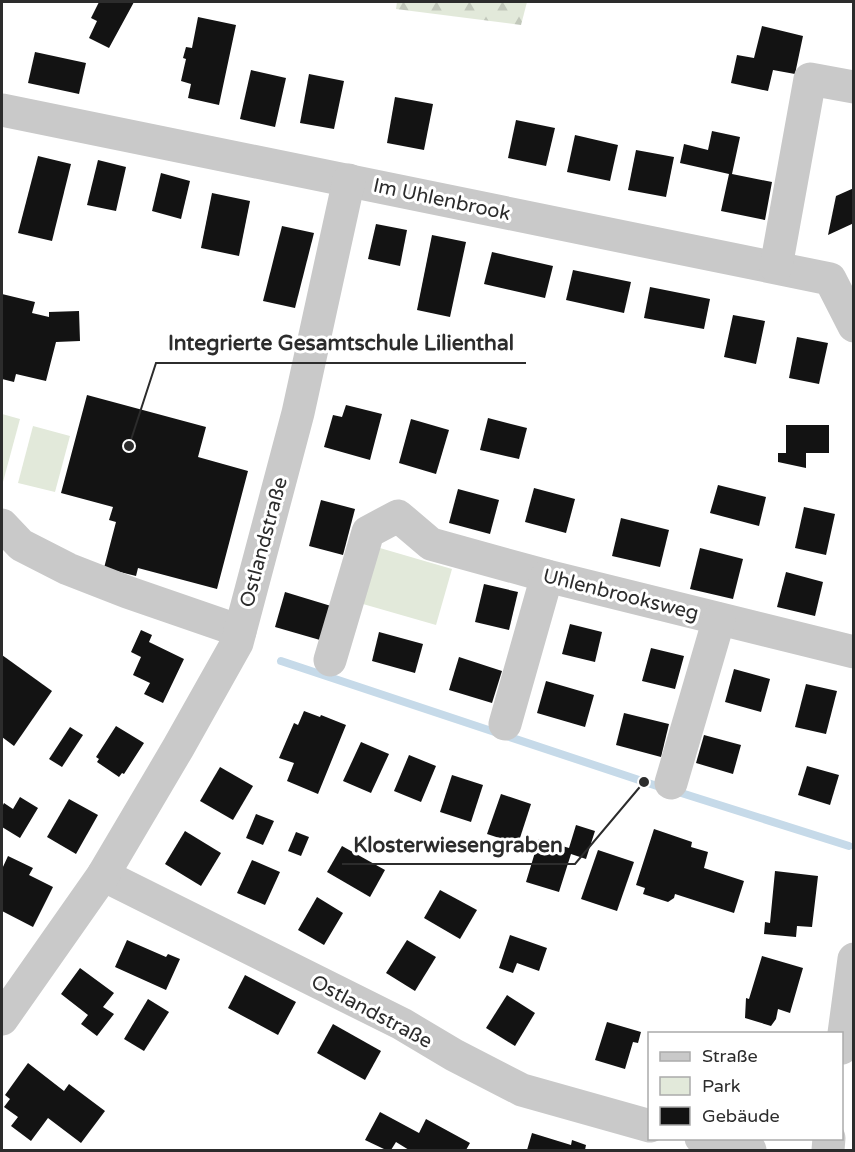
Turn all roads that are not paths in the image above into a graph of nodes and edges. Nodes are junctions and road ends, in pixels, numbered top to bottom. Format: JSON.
{"nodes":[{"id":1,"x":854,"y":87,"type":"edge"},
{"id":2,"x":2,"y":110,"type":"edge"},
{"id":3,"x":349,"y":180,"type":"junction"},
{"id":4,"x":776,"y":267,"type":"junction"},
{"id":5,"x":854,"y":327,"type":"edge"},
{"id":6,"x":2,"y":525,"type":"edge"},
{"id":7,"x":547,"y":576,"type":"junction"},
{"id":8,"x":719,"y":619,"type":"junction"},
{"id":9,"x":240,"y":631,"type":"junction"},
{"id":10,"x":854,"y":652,"type":"edge"},
{"id":11,"x":330,"y":660,"type":"dead end"},
{"id":12,"x":505,"y":724,"type":"dead end"},
{"id":13,"x":671,"y":783,"type":"dead end"},
{"id":14,"x":103,"y":875,"type":"junction"},
{"id":15,"x":854,"y":959,"type":"edge"},
{"id":16,"x":2,"y":1019,"type":"edge"},
{"id":17,"x":843,"y":1041,"type":"edge"},
{"id":18,"x":648,"y":1125,"type":"edge"},
{"id":19,"x":709,"y":1140,"type":"edge"},
{"id":20,"x":750,"y":1150,"type":"edge"}],
"edges":[{"from":1,"to":4,"type":"street"},
{"from":2,"to":3,"type":"street","name":"Im Uhlenbrook"},
{"from":3,"to":4,"type":"street","name":"Im Uhlenbrook"},
{"from":3,"to":9,"type":"street","name":"Ostlandstraße"},
{"from":4,"to":5,"type":"street","name":"Im Uhlenbrook"},
{"from":6,"to":9,"type":"street"},
{"from":7,"to":8,"type":"street","name":"Uhlenbrooksweg"},
{"from":7,"to":11,"type":"street","name":"Uhlenbrooksweg"},
{"from":7,"to":12,"type":"street"},
{"from":8,"to":10,"type":"street","name":"Uhlenbrooksweg"},
{"from":8,"to":13,"type":"street"},
{"from":9,"to":14,"type":"street","name":"Ostlandstraße"},
{"from":14,"to":16,"type":"street","name":"Ostlandstraße"},
{"from":14,"to":18,"type":"street","name":"Ostlandstraße"},
{"from":15,"to":17,"type":"street"},
{"from":19,"to":20,"type":"street"}]}
